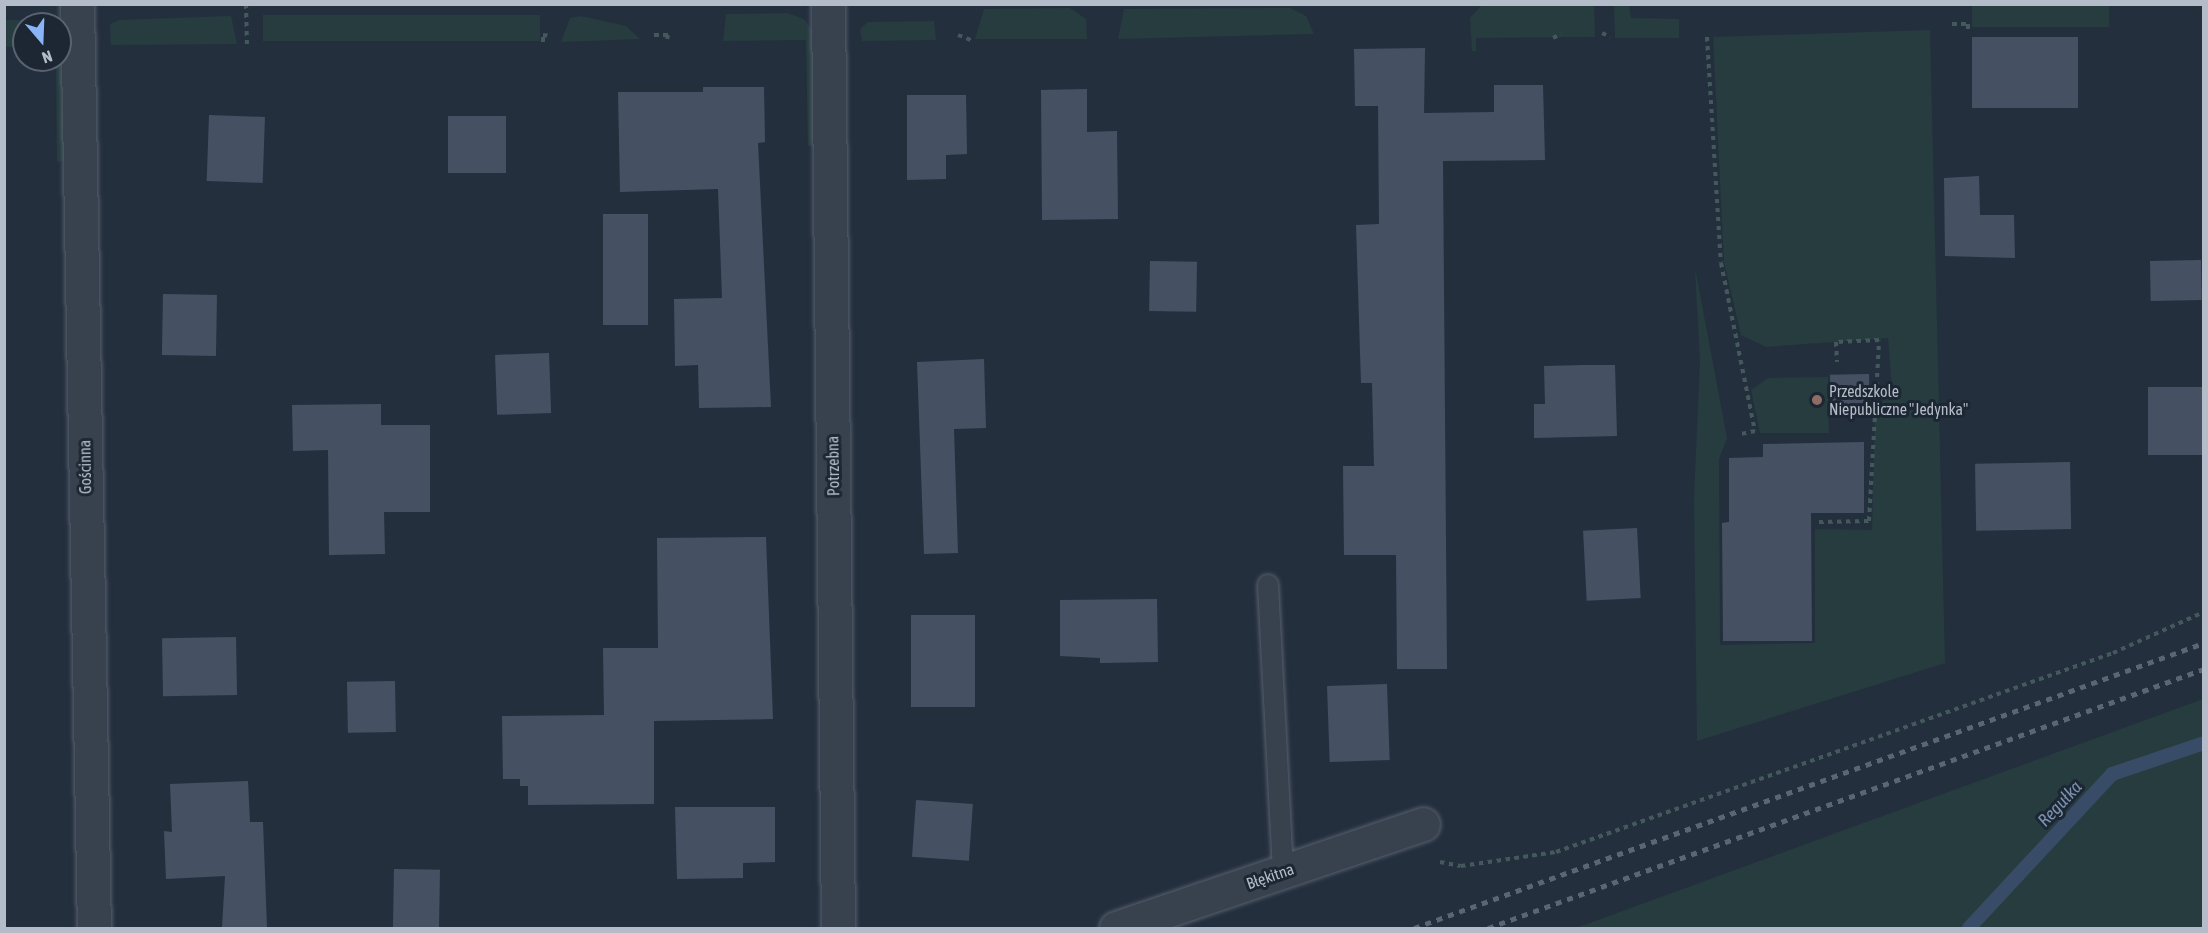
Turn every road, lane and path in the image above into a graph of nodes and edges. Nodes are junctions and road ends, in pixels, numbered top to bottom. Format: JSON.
{"nodes":[{"id":1,"x":77,"y":4,"type":"edge"},
{"id":2,"x":246,"y":4,"type":"edge"},
{"id":3,"x":828,"y":4,"type":"edge"},
{"id":4,"x":1952,"y":24,"type":"dead end"},
{"id":5,"x":1968,"y":29,"type":"dead end"},
{"id":6,"x":1602,"y":33,"type":"dead end"},
{"id":7,"x":1561,"y":34,"type":"dead end"},
{"id":8,"x":654,"y":35,"type":"dead end"},
{"id":9,"x":958,"y":35,"type":"dead end"},
{"id":10,"x":550,"y":36,"type":"dead end"},
{"id":11,"x":1610,"y":37,"type":"dead end"},
{"id":12,"x":1707,"y":37,"type":"dead end"},
{"id":13,"x":1553,"y":38,"type":"dead end"},
{"id":14,"x":667,"y":39,"type":"dead end"},
{"id":15,"x":971,"y":40,"type":"dead end"},
{"id":16,"x":543,"y":42,"type":"dead end"},
{"id":17,"x":247,"y":44,"type":"dead end"},
{"id":18,"x":1836,"y":362,"type":"dead end"},
{"id":19,"x":1741,"y":434,"type":"dead end"},
{"id":20,"x":1820,"y":522,"type":"dead end"},
{"id":21,"x":1268,"y":585,"type":"dead end"},
{"id":22,"x":2204,"y":612,"type":"edge"},
{"id":23,"x":1423,"y":824,"type":"joint"},
{"id":24,"x":1283,"y":872,"type":"junction"},
{"id":25,"x":94,"y":928,"type":"edge"},
{"id":26,"x":838,"y":928,"type":"edge"},
{"id":27,"x":1116,"y":928,"type":"edge"}],
"edges":[{"from":1,"to":25,"type":"street","name":"Gościnna"},
{"from":2,"to":17,"type":"path"},
{"from":3,"to":26,"type":"street","name":"Potrzebna"},
{"from":4,"to":5,"type":"path"},
{"from":6,"to":11,"type":"path"},
{"from":7,"to":13,"type":"path"},
{"from":8,"to":14,"type":"path"},
{"from":9,"to":15,"type":"path"},
{"from":10,"to":16,"type":"path"},
{"from":12,"to":19,"type":"path"},
{"from":18,"to":20,"type":"path"},
{"from":21,"to":24,"type":"lane"},
{"from":22,"to":23,"type":"path"},
{"from":23,"to":24,"type":"street","name":"Błękitna"},
{"from":24,"to":27,"type":"street","name":"Błękitna"}]}
